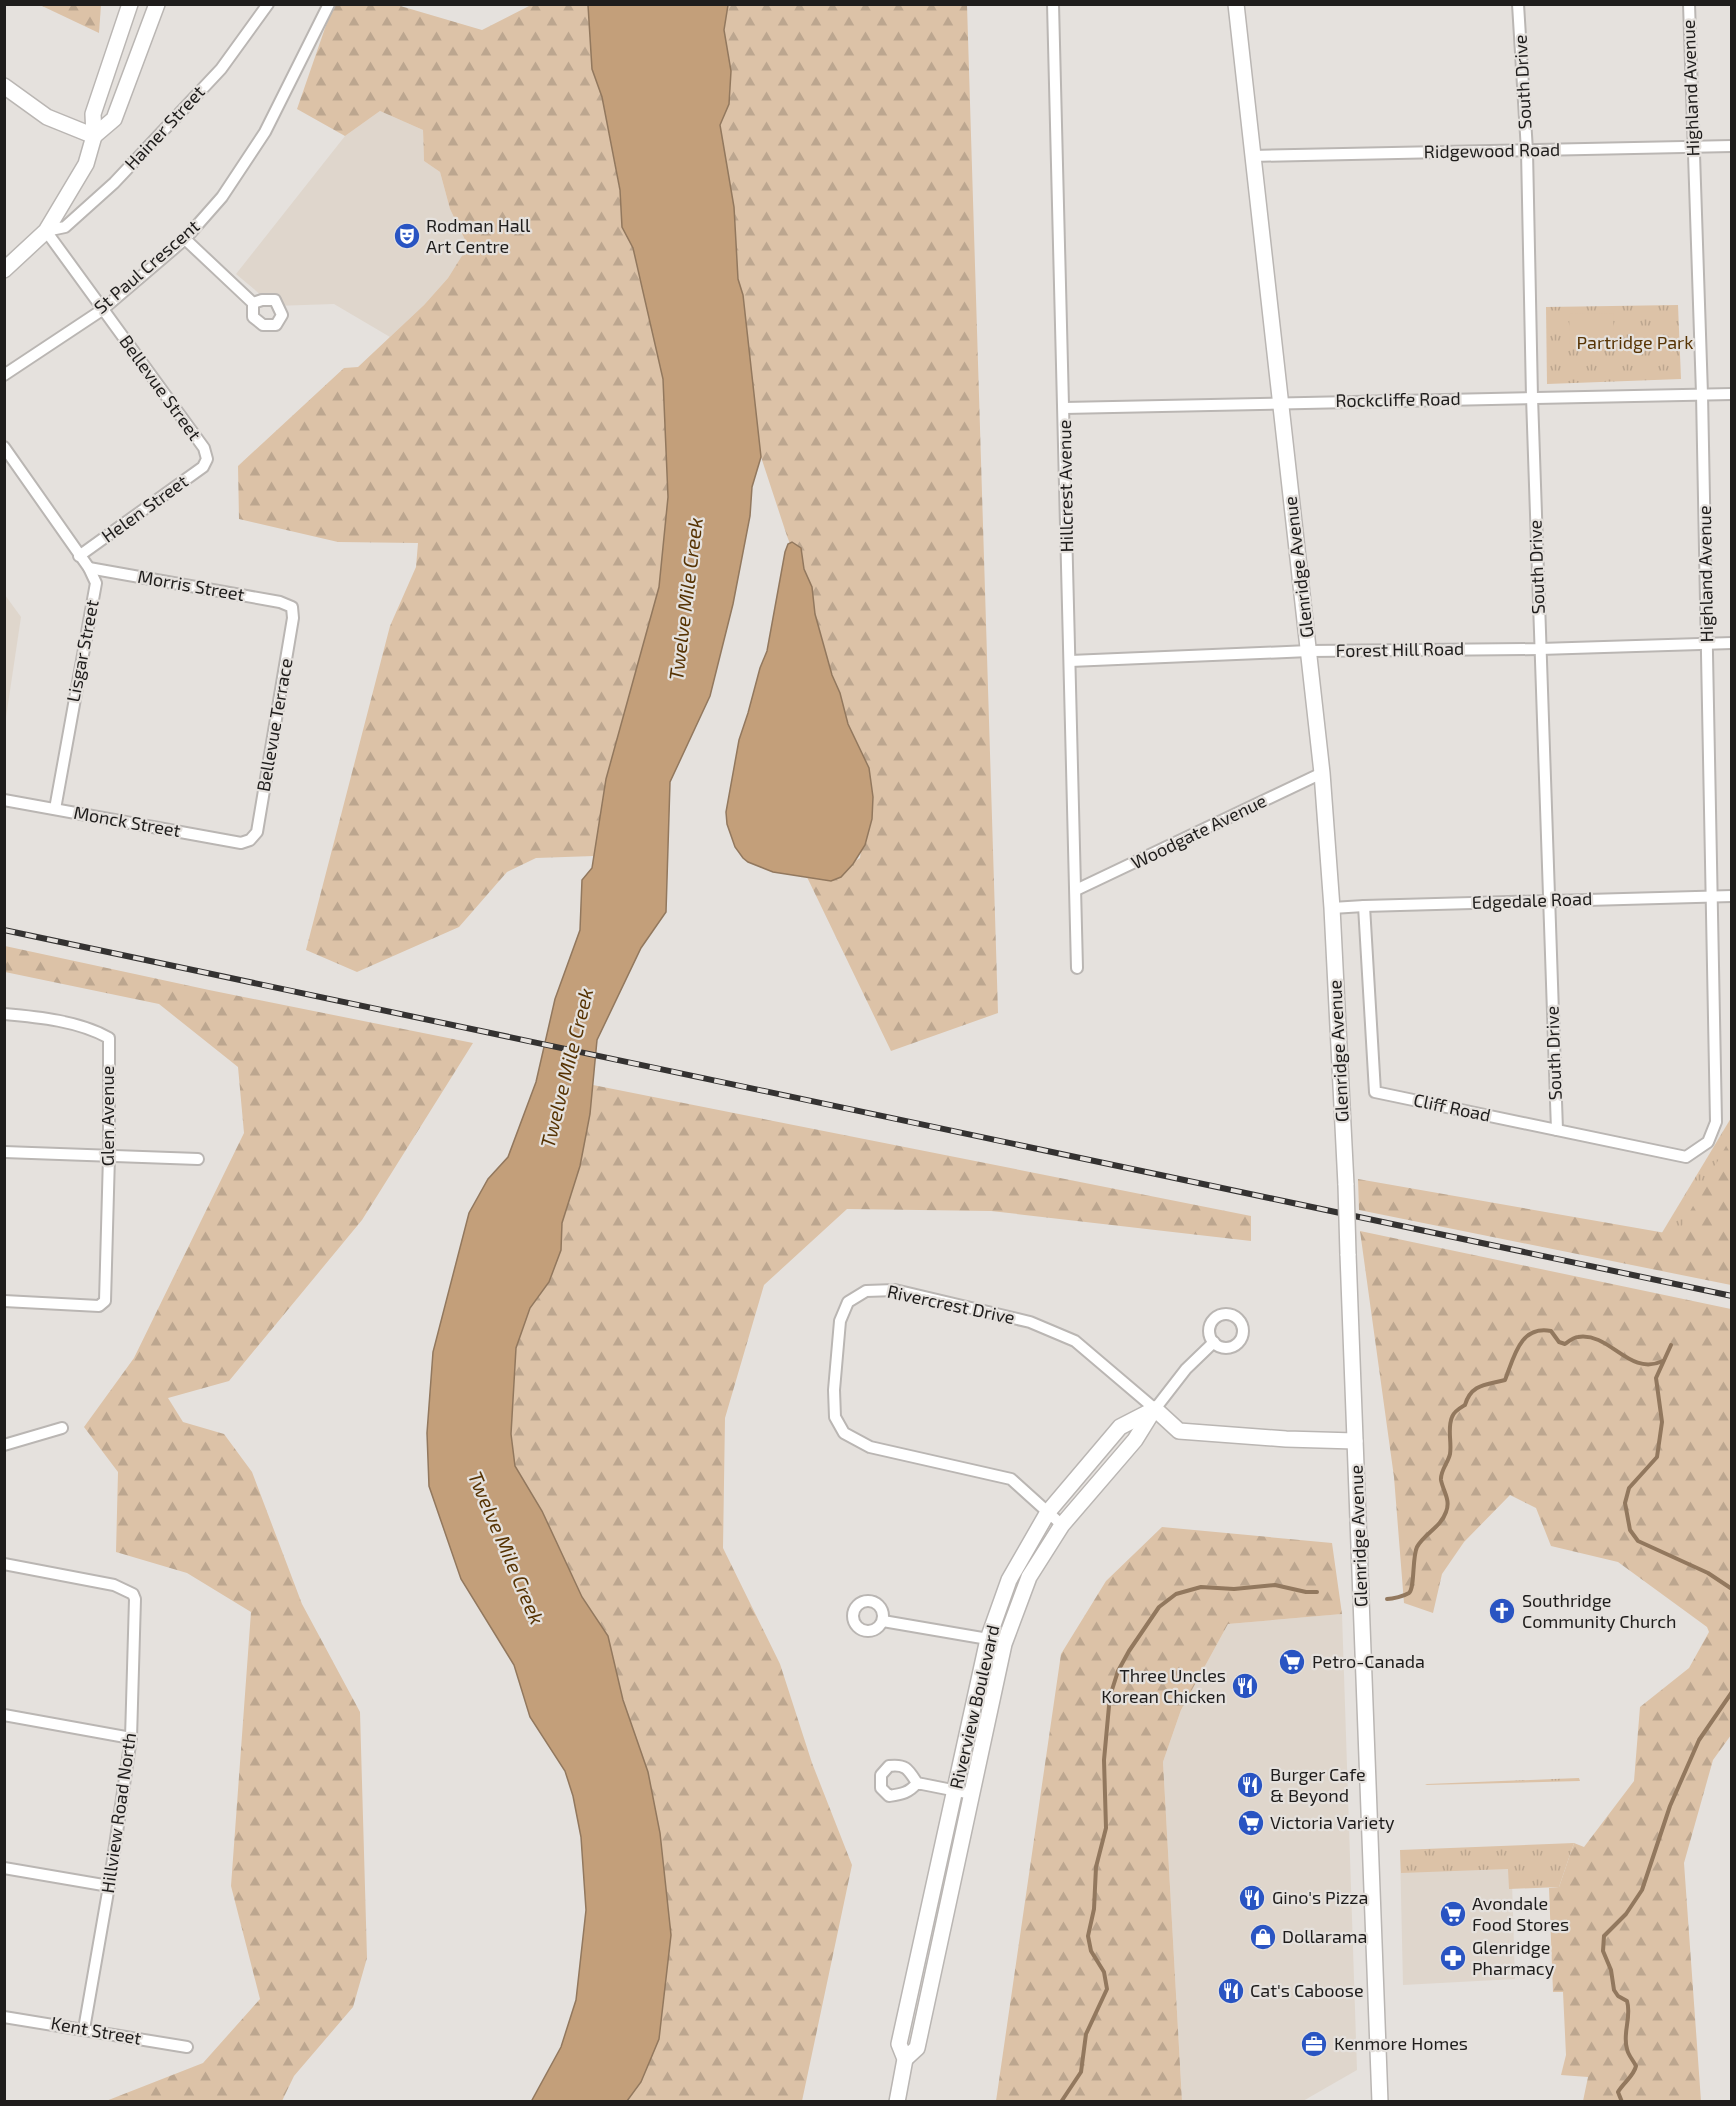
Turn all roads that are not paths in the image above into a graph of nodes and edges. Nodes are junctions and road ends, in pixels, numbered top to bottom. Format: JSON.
{"nodes":[{"id":1,"x":130,"y":4,"type":"edge"},
{"id":2,"x":157,"y":4,"type":"edge"},
{"id":3,"x":268,"y":4,"type":"edge"},
{"id":4,"x":329,"y":4,"type":"edge"},
{"id":5,"x":1053,"y":4,"type":"edge"},
{"id":6,"x":1236,"y":4,"type":"edge"},
{"id":7,"x":1518,"y":4,"type":"edge"},
{"id":8,"x":1689,"y":4,"type":"edge"},
{"id":9,"x":4,"y":86,"type":"edge"},
{"id":10,"x":94,"y":136,"type":"junction"},
{"id":11,"x":1731,"y":146,"type":"edge"},
{"id":12,"x":1694,"y":147,"type":"junction"},
{"id":13,"x":1527,"y":151,"type":"junction"},
{"id":14,"x":1252,"y":156,"type":"junction"},
{"id":15,"x":46,"y":231,"type":"junction"},
{"id":16,"x":185,"y":239,"type":"junction"},
{"id":17,"x":4,"y":270,"type":"edge"},
{"id":18,"x":253,"y":303,"type":"dead end"},
{"id":19,"x":102,"y":310,"type":"junction"},
{"id":20,"x":4,"y":375,"type":"edge"},
{"id":21,"x":1702,"y":394,"type":"junction"},
{"id":22,"x":1731,"y":394,"type":"edge"},
{"id":23,"x":1532,"y":397,"type":"junction"},
{"id":24,"x":1280,"y":403,"type":"junction"},
{"id":25,"x":1064,"y":408,"type":"junction"},
{"id":26,"x":4,"y":447,"type":"edge"},
{"id":27,"x":207,"y":459,"type":"joint"},
{"id":28,"x":79,"y":556,"type":"junction"},
{"id":29,"x":90,"y":568,"type":"junction"},
{"id":30,"x":292,"y":607,"type":"joint"},
{"id":31,"x":1731,"y":643,"type":"edge"},
{"id":32,"x":1708,"y":644,"type":"junction"},
{"id":33,"x":1540,"y":649,"type":"junction"},
{"id":34,"x":1309,"y":651,"type":"junction"},
{"id":35,"x":1070,"y":661,"type":"junction"},
{"id":36,"x":1322,"y":773,"type":"junction"},
{"id":37,"x":4,"y":800,"type":"edge"},
{"id":38,"x":55,"y":809,"type":"junction"},
{"id":39,"x":250,"y":840,"type":"joint"},
{"id":40,"x":1076,"y":891,"type":"junction"},
{"id":41,"x":1731,"y":896,"type":"edge"},
{"id":42,"x":1712,"y":897,"type":"junction"},
{"id":43,"x":1549,"y":900,"type":"junction"},
{"id":44,"x":1364,"y":906,"type":"junction"},
{"id":45,"x":1332,"y":908,"type":"junction"},
{"id":46,"x":1077,"y":968,"type":"dead end"},
{"id":47,"x":4,"y":1014,"type":"edge"},
{"id":48,"x":1557,"y":1130,"type":"junction"},
{"id":49,"x":1708,"y":1142,"type":"joint"},
{"id":50,"x":4,"y":1152,"type":"edge"},
{"id":51,"x":109,"y":1156,"type":"junction"},
{"id":52,"x":198,"y":1159,"type":"dead end"},
{"id":53,"x":4,"y":1301,"type":"edge"},
{"id":54,"x":1214,"y":1342,"type":"dead end"},
{"id":55,"x":1155,"y":1408,"type":"junction"},
{"id":56,"x":62,"y":1428,"type":"dead end"},
{"id":57,"x":1355,"y":1441,"type":"junction"},
{"id":58,"x":4,"y":1445,"type":"edge"},
{"id":59,"x":1048,"y":1512,"type":"junction"},
{"id":60,"x":1062,"y":1525,"type":"junction"},
{"id":61,"x":4,"y":1564,"type":"edge"},
{"id":62,"x":883,"y":1621,"type":"dead end"},
{"id":63,"x":988,"y":1639,"type":"junction"},
{"id":64,"x":1004,"y":1644,"type":"junction"},
{"id":65,"x":4,"y":1715,"type":"edge"},
{"id":66,"x":131,"y":1738,"type":"junction"},
{"id":67,"x":917,"y":1783,"type":"dead end"},
{"id":68,"x":955,"y":1790,"type":"junction"},
{"id":69,"x":972,"y":1794,"type":"junction"},
{"id":70,"x":4,"y":1868,"type":"edge"},
{"id":71,"x":109,"y":1886,"type":"junction"},
{"id":72,"x":920,"y":1950,"type":"junction"},
{"id":73,"x":938,"y":1954,"type":"junction"},
{"id":74,"x":4,"y":2017,"type":"edge"},
{"id":75,"x":84,"y":2029,"type":"junction"},
{"id":76,"x":187,"y":2047,"type":"dead end"},
{"id":77,"x":905,"y":2059,"type":"junction"},
{"id":78,"x":897,"y":2102,"type":"edge"},
{"id":79,"x":1380,"y":2102,"type":"edge"}],
"edges":[{"from":1,"to":10,"type":"main road"},
{"from":2,"to":10,"type":"main road"},
{"from":3,"to":15,"type":"street","name":"Hainer Street"},
{"from":4,"to":16,"type":"street","name":"St Paul Crescent"},
{"from":5,"to":25,"type":"street","name":"Hillcrest Avenue"},
{"from":6,"to":14,"type":"main road","name":"Glenridge Avenue"},
{"from":7,"to":13,"type":"street","name":"South Drive"},
{"from":8,"to":12,"type":"street","name":"Highland Avenue"},
{"from":9,"to":10,"type":"main road"},
{"from":10,"to":15,"type":"main road"},
{"from":11,"to":12,"type":"street","name":"Ridgewood Road"},
{"from":12,"to":13,"type":"street","name":"Ridgewood Road"},
{"from":12,"to":21,"type":"street","name":"Highland Avenue"},
{"from":13,"to":14,"type":"street","name":"Ridgewood Road"},
{"from":13,"to":23,"type":"street","name":"South Drive"},
{"from":14,"to":24,"type":"main road","name":"Glenridge Avenue"},
{"from":15,"to":17,"type":"main road"},
{"from":15,"to":19,"type":"street","name":"Bellevue Street"},
{"from":16,"to":18,"type":"street"},
{"from":16,"to":19,"type":"street","name":"St Paul Crescent"},
{"from":19,"to":20,"type":"street","name":"St Paul Crescent"},
{"from":19,"to":27,"type":"street","name":"Bellevue Street"},
{"from":21,"to":22,"type":"street","name":"Rockcliffe Road"},
{"from":21,"to":23,"type":"street","name":"Rockcliffe Road"},
{"from":21,"to":32,"type":"street","name":"Highland Avenue"},
{"from":23,"to":24,"type":"street","name":"Rockcliffe Road"},
{"from":23,"to":33,"type":"street","name":"South Drive"},
{"from":24,"to":25,"type":"street","name":"Rockcliffe Road"},
{"from":24,"to":34,"type":"main road","name":"Glenridge Avenue"},
{"from":25,"to":35,"type":"street","name":"Hillcrest Avenue"},
{"from":26,"to":28,"type":"street"},
{"from":27,"to":28,"type":"street","name":"Helen Street"},
{"from":28,"to":29,"type":"street"},
{"from":29,"to":30,"type":"street","name":"Morris Street"},
{"from":29,"to":38,"type":"street","name":"Lisgar Street"},
{"from":30,"to":39,"type":"street","name":"Bellevue Terrace"},
{"from":31,"to":32,"type":"street","name":"Forest Hill Road"},
{"from":32,"to":33,"type":"street","name":"Forest Hill Road"},
{"from":32,"to":42,"type":"street","name":"Highland Avenue"},
{"from":33,"to":34,"type":"street","name":"Forest Hill Road"},
{"from":33,"to":43,"type":"street","name":"South Drive"},
{"from":34,"to":35,"type":"street","name":"Forest Hill Road"},
{"from":34,"to":36,"type":"main road","name":"Glenridge Avenue"},
{"from":35,"to":40,"type":"street","name":"Hillcrest Avenue"},
{"from":36,"to":40,"type":"street","name":"Woodgate Avenue"},
{"from":36,"to":45,"type":"main road","name":"Glenridge Avenue"},
{"from":37,"to":38,"type":"street","name":"Monck Street"},
{"from":38,"to":39,"type":"street","name":"Monck Street"},
{"from":40,"to":46,"type":"street","name":"Hillcrest Avenue"},
{"from":41,"to":42,"type":"street","name":"Edgedale Road"},
{"from":42,"to":43,"type":"street","name":"Edgedale Road"},
{"from":42,"to":49,"type":"street","name":"Highland Avenue"},
{"from":43,"to":44,"type":"street","name":"Edgedale Road"},
{"from":43,"to":48,"type":"street","name":"South Drive"},
{"from":44,"to":45,"type":"street","name":"Edgedale Road"},
{"from":44,"to":48,"type":"street","name":"Cliff Road"},
{"from":45,"to":57,"type":"main road","name":"Glenridge Avenue","bridge":true},
{"from":47,"to":51,"type":"street","name":"Glen Avenue"},
{"from":48,"to":49,"type":"street","name":"Cliff Road"},
{"from":50,"to":51,"type":"street"},
{"from":51,"to":52,"type":"street"},
{"from":51,"to":53,"type":"street","name":"Glen Avenue"},
{"from":54,"to":55,"type":"street"},
{"from":55,"to":57,"type":"main road"},
{"from":55,"to":59,"type":"main road","name":"Riverview Boulevard"},
{"from":55,"to":59,"type":"street","name":"Rivercrest Drive"},
{"from":55,"to":60,"type":"main road","name":"Riverview Boulevard"},
{"from":56,"to":58,"type":"street"},
{"from":57,"to":79,"type":"main road","name":"Glenridge Avenue"},
{"from":59,"to":60,"type":"street","name":"Rivercrest Drive"},
{"from":59,"to":63,"type":"main road","name":"Riverview Boulevard"},
{"from":60,"to":64,"type":"main road","name":"Riverview Boulevard"},
{"from":61,"to":66,"type":"street","name":"Hillview Road North"},
{"from":62,"to":63,"type":"street"},
{"from":63,"to":64,"type":"street"},
{"from":63,"to":68,"type":"main road","name":"Riverview Boulevard"},
{"from":64,"to":69,"type":"main road","name":"Riverview Boulevard"},
{"from":65,"to":66,"type":"street"},
{"from":66,"to":71,"type":"street","name":"Hillview Road North"},
{"from":67,"to":68,"type":"street"},
{"from":68,"to":69,"type":"street"},
{"from":68,"to":72,"type":"main road","name":"Riverview Boulevard"},
{"from":69,"to":73,"type":"main road","name":"Riverview Boulevard"},
{"from":70,"to":71,"type":"street"},
{"from":71,"to":75,"type":"street","name":"Hillview Road North"},
{"from":72,"to":73,"type":"main road"},
{"from":72,"to":77,"type":"main road","name":"Riverview Boulevard"},
{"from":73,"to":77,"type":"main road","name":"Riverview Boulevard"},
{"from":74,"to":75,"type":"street","name":"Kent Street"},
{"from":75,"to":76,"type":"street","name":"Kent Street"},
{"from":77,"to":78,"type":"main road","name":"Riverview Boulevard"}]}
